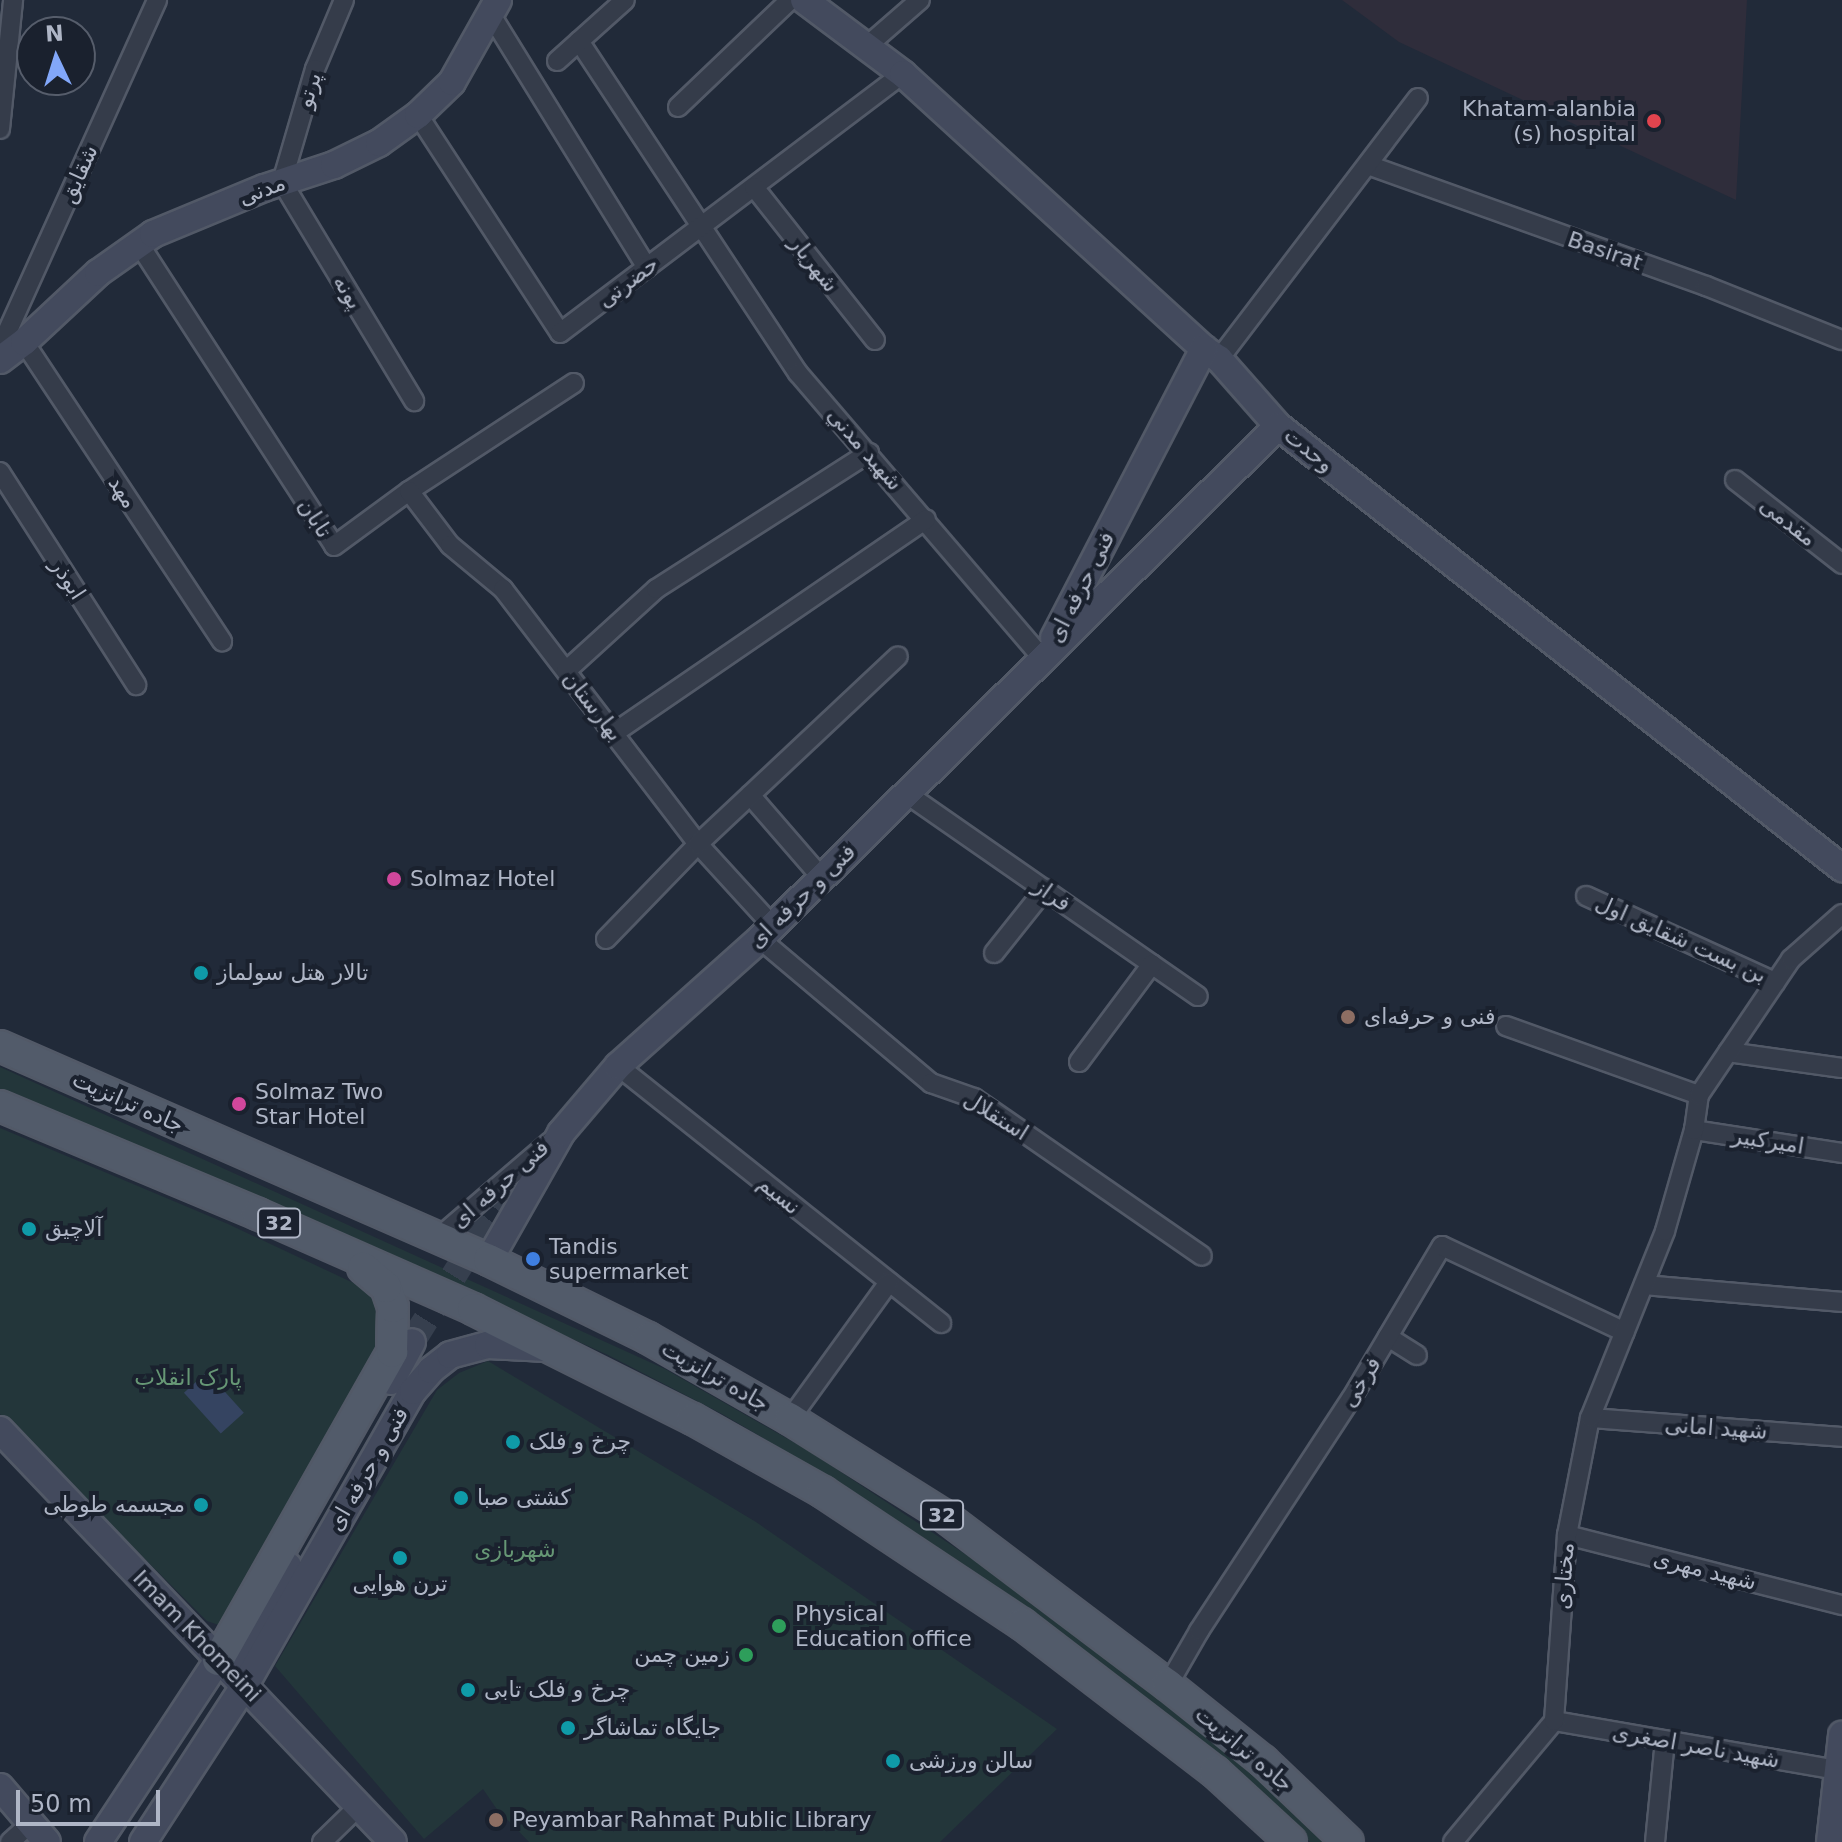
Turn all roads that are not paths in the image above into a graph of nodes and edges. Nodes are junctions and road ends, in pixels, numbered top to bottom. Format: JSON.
{"nodes":[{"id":1,"x":13,"y":0,"type":"edge"},
{"id":2,"x":157,"y":0,"type":"edge"},
{"id":3,"x":344,"y":0,"type":"edge"},
{"id":4,"x":625,"y":0,"type":"edge"},
{"id":5,"x":790,"y":0,"type":"edge"},
{"id":6,"x":804,"y":0,"type":"edge"},
{"id":7,"x":920,"y":0,"type":"edge"},
{"id":8,"x":494,"y":7,"type":"edge"},
{"id":9,"x":604,"y":7,"type":"edge"},
{"id":10,"x":579,"y":41,"type":"junction"},
{"id":11,"x":867,"y":46,"type":"junction"},
{"id":12,"x":557,"y":61,"type":"dead end"},
{"id":13,"x":903,"y":74,"type":"junction"},
{"id":14,"x":1418,"y":98,"type":"dead end"},
{"id":15,"x":2,"y":101,"type":"edge"},
{"id":16,"x":678,"y":107,"type":"dead end"},
{"id":17,"x":418,"y":115,"type":"junction"},
{"id":18,"x":0,"y":129,"type":"edge"},
{"id":19,"x":1368,"y":165,"type":"junction"},
{"id":20,"x":282,"y":182,"type":"junction"},
{"id":21,"x":754,"y":187,"type":"junction"},
{"id":22,"x":704,"y":226,"type":"junction"},
{"id":23,"x":139,"y":244,"type":"junction"},
{"id":24,"x":647,"y":268,"type":"junction"},
{"id":25,"x":875,"y":340,"type":"dead end"},
{"id":26,"x":1842,"y":340,"type":"edge"},
{"id":27,"x":12,"y":345,"type":"edge"},
{"id":28,"x":1212,"y":354,"type":"junction"},
{"id":29,"x":0,"y":360,"type":"edge"},
{"id":30,"x":574,"y":383,"type":"dead end"},
{"id":31,"x":414,"y":401,"type":"dead end"},
{"id":32,"x":1278,"y":426,"type":"junction"},
{"id":33,"x":869,"y":453,"type":"junction"},
{"id":34,"x":0,"y":472,"type":"edge"},
{"id":35,"x":1735,"y":480,"type":"dead end"},
{"id":36,"x":409,"y":491,"type":"junction"},
{"id":37,"x":926,"y":519,"type":"junction"},
{"id":38,"x":1842,"y":564,"type":"edge"},
{"id":39,"x":222,"y":641,"type":"dead end"},
{"id":40,"x":898,"y":656,"type":"dead end"},
{"id":41,"x":1043,"y":659,"type":"junction"},
{"id":42,"x":566,"y":671,"type":"junction"},
{"id":43,"x":136,"y":685,"type":"dead end"},
{"id":44,"x":614,"y":733,"type":"junction"},
{"id":45,"x":907,"y":794,"type":"junction"},
{"id":46,"x":750,"y":795,"type":"junction"},
{"id":47,"x":698,"y":844,"type":"junction"},
{"id":48,"x":1842,"y":868,"type":"edge"},
{"id":49,"x":822,"y":878,"type":"junction"},
{"id":50,"x":1045,"y":889,"type":"junction"},
{"id":51,"x":1586,"y":896,"type":"dead end"},
{"id":52,"x":1842,"y":914,"type":"edge"},
{"id":53,"x":766,"y":932,"type":"junction"},
{"id":54,"x":606,"y":939,"type":"dead end"},
{"id":55,"x":994,"y":953,"type":"dead end"},
{"id":56,"x":1152,"y":964,"type":"junction"},
{"id":57,"x":1775,"y":982,"type":"junction"},
{"id":58,"x":1198,"y":996,"type":"dead end"},
{"id":59,"x":1506,"y":1026,"type":"dead end"},
{"id":60,"x":0,"y":1046,"type":"edge"},
{"id":61,"x":1728,"y":1052,"type":"junction"},
{"id":62,"x":1079,"y":1062,"type":"dead end"},
{"id":63,"x":618,"y":1066,"type":"junction"},
{"id":64,"x":1842,"y":1068,"type":"edge"},
{"id":65,"x":1699,"y":1095,"type":"junction"},
{"id":66,"x":0,"y":1106,"type":"edge"},
{"id":67,"x":1694,"y":1130,"type":"junction"},
{"id":68,"x":561,"y":1133,"type":"junction"},
{"id":69,"x":1842,"y":1153,"type":"edge"},
{"id":70,"x":438,"y":1238,"type":"junction"},
{"id":71,"x":343,"y":1251,"type":"junction"},
{"id":72,"x":1202,"y":1256,"type":"dead end"},
{"id":73,"x":489,"y":1260,"type":"junction"},
{"id":74,"x":889,"y":1282,"type":"junction"},
{"id":75,"x":1644,"y":1285,"type":"junction"},
{"id":76,"x":1842,"y":1302,"type":"edge"},
{"id":77,"x":941,"y":1323,"type":"dead end"},
{"id":78,"x":1625,"y":1332,"type":"junction"},
{"id":79,"x":1388,"y":1337,"type":"junction"},
{"id":80,"x":412,"y":1342,"type":"tunnel mouth"},
{"id":81,"x":555,"y":1348,"type":"junction"},
{"id":82,"x":1417,"y":1355,"type":"dead end"},
{"id":83,"x":1590,"y":1418,"type":"junction"},
{"id":84,"x":790,"y":1419,"type":"junction"},
{"id":85,"x":0,"y":1430,"type":"edge"},
{"id":86,"x":1842,"y":1437,"type":"edge"},
{"id":87,"x":1567,"y":1535,"type":"junction"},
{"id":88,"x":1842,"y":1605,"type":"edge"},
{"id":89,"x":231,"y":1672,"type":"junction"},
{"id":90,"x":1168,"y":1685,"type":"junction"},
{"id":91,"x":1554,"y":1721,"type":"junction"},
{"id":92,"x":1842,"y":1735,"type":"edge"},
{"id":93,"x":1665,"y":1740,"type":"junction"},
{"id":94,"x":1838,"y":1770,"type":"junction"},
{"id":95,"x":0,"y":1787,"type":"edge"},
{"id":96,"x":359,"y":1806,"type":"junction"},
{"id":97,"x":39,"y":1832,"type":"edge"},
{"id":98,"x":10,"y":1842,"type":"edge"},
{"id":99,"x":98,"y":1842,"type":"edge"},
{"id":100,"x":143,"y":1842,"type":"edge"},
{"id":101,"x":322,"y":1842,"type":"edge"},
{"id":102,"x":393,"y":1842,"type":"edge"},
{"id":103,"x":1291,"y":1842,"type":"edge"},
{"id":104,"x":1348,"y":1842,"type":"edge"},
{"id":105,"x":1453,"y":1842,"type":"edge"},
{"id":106,"x":1655,"y":1842,"type":"edge"},
{"id":107,"x":1830,"y":1842,"type":"edge"}],
"edges":[{"from":1,"to":15,"type":"street"},
{"from":2,"to":27,"type":"street","name":"شقایق"},
{"from":3,"to":20,"type":"street","name":"پرتو"},
{"from":4,"to":9,"type":"street"},
{"from":5,"to":16,"type":"street"},
{"from":6,"to":11,"type":"street","name":"وحدت"},
{"from":7,"to":11,"type":"street"},
{"from":8,"to":17,"type":"street","name":"مدنی"},
{"from":8,"to":24,"type":"street"},
{"from":9,"to":10,"type":"street"},
{"from":10,"to":12,"type":"street"},
{"from":10,"to":22,"type":"street","name":"شهيد مدني"},
{"from":11,"to":13,"type":"street","name":"وحدت"},
{"from":13,"to":21,"type":"street","name":"حضرتی"},
{"from":13,"to":28,"type":"street","name":"وحدت"},
{"from":14,"to":19,"type":"street","name":"فنی حرفه ای"},
{"from":15,"to":18,"type":"street"},
{"from":17,"to":20,"type":"street","name":"مدنی"},
{"from":17,"to":24,"type":"street","name":"حضرتی"},
{"from":19,"to":26,"type":"street","name":"Basirat"},
{"from":19,"to":28,"type":"street","name":"فنی حرفه ای"},
{"from":20,"to":23,"type":"street","name":"مدنی"},
{"from":20,"to":31,"type":"street","name":"پونه"},
{"from":21,"to":22,"type":"street","name":"حضرتی"},
{"from":21,"to":25,"type":"street","name":"شهریار"},
{"from":22,"to":24,"type":"street","name":"حضرتی"},
{"from":22,"to":33,"type":"street","name":"شهيد مدني"},
{"from":23,"to":27,"type":"street","name":"مدنی"},
{"from":23,"to":36,"type":"street","name":"تابان"},
{"from":27,"to":29,"type":"street","name":"مدنی"},
{"from":27,"to":39,"type":"street","name":"مهد"},
{"from":28,"to":32,"type":"street","name":"وحدت"},
{"from":28,"to":41,"type":"street","name":"فنی حرفه ای"},
{"from":30,"to":36,"type":"street","name":"تابان"},
{"from":32,"to":41,"type":"street","name":"فنی حرفه ای"},
{"from":32,"to":48,"type":"street","name":"وحدت"},
{"from":33,"to":37,"type":"street","name":"شهيد مدني"},
{"from":33,"to":42,"type":"street"},
{"from":34,"to":43,"type":"street","name":"ابوذر"},
{"from":35,"to":38,"type":"street","name":"مقدمی"},
{"from":36,"to":42,"type":"street","name":"بهارستان"},
{"from":37,"to":41,"type":"street","name":"شهيد مدني"},
{"from":37,"to":44,"type":"street"},
{"from":40,"to":46,"type":"street"},
{"from":41,"to":45,"type":"street","name":"فنی و حرفه ای"},
{"from":42,"to":44,"type":"street","name":"بهارستان"},
{"from":44,"to":47,"type":"street","name":"بهارستان"},
{"from":45,"to":49,"type":"street","name":"فنی و حرفه ای"},
{"from":45,"to":50,"type":"street","name":"فراز"},
{"from":46,"to":47,"type":"street"},
{"from":46,"to":49,"type":"street"},
{"from":47,"to":53,"type":"street","name":"بهارستان"},
{"from":47,"to":54,"type":"street"},
{"from":49,"to":53,"type":"street","name":"فنی و حرفه ای"},
{"from":50,"to":55,"type":"street"},
{"from":50,"to":56,"type":"street","name":"فراز"},
{"from":51,"to":57,"type":"street","name":"بن بست شقایق اول"},
{"from":52,"to":57,"type":"street","name":"مختاری"},
{"from":53,"to":63,"type":"street","name":"فنی و حرفه ای"},
{"from":53,"to":72,"type":"street","name":"استقلال"},
{"from":56,"to":58,"type":"street","name":"فراز"},
{"from":56,"to":62,"type":"street"},
{"from":57,"to":61,"type":"street","name":"مختاری"},
{"from":59,"to":65,"type":"street"},
{"from":60,"to":70,"type":"main road","name":"جاده ترانزیت","number":"32"},
{"from":61,"to":64,"type":"street"},
{"from":61,"to":65,"type":"street","name":"مختاری"},
{"from":63,"to":68,"type":"street","name":"فنی و حرفه ای"},
{"from":63,"to":74,"type":"street","name":"نسيم"},
{"from":65,"to":67,"type":"street","name":"مختاری"},
{"from":66,"to":71,"type":"main road","name":"جاده ترانزیت","number":"32"},
{"from":67,"to":69,"type":"street","name":"امیرکبیر"},
{"from":67,"to":75,"type":"street","name":"مختاری"},
{"from":68,"to":70,"type":"street","name":"فنی حرفه ای"},
{"from":68,"to":73,"type":"street","name":"فنی حرفه ای"},
{"from":70,"to":73,"type":"main road","name":"جاده ترانزیت","number":"32"},
{"from":71,"to":81,"type":"main road","name":"جاده ترانزیت","number":"32"},
{"from":71,"to":89,"type":"main road"},
{"from":73,"to":84,"type":"main road","name":"جاده ترانزیت","number":"32"},
{"from":74,"to":77,"type":"street","name":"نسيم"},
{"from":74,"to":84,"type":"street"},
{"from":75,"to":76,"type":"street"},
{"from":75,"to":78,"type":"street","name":"مختاری"},
{"from":78,"to":79,"type":"street","name":"فرخی"},
{"from":78,"to":83,"type":"street","name":"مختاری"},
{"from":79,"to":82,"type":"street"},
{"from":79,"to":90,"type":"street","name":"فرخی"},
{"from":80,"to":89,"type":"street"},
{"from":81,"to":89,"type":"street","name":"فنی و حرفه ای"},
{"from":81,"to":103,"type":"main road","name":"جاده ترانزیت","number":"32"},
{"from":83,"to":86,"type":"street","name":"شهید امانی"},
{"from":83,"to":87,"type":"street","name":"مختاری"},
{"from":84,"to":90,"type":"main road","name":"جاده ترانزیت","number":"32"},
{"from":85,"to":89,"type":"street","name":"Imam Khomeini"},
{"from":87,"to":88,"type":"street","name":"شهید مهری"},
{"from":87,"to":91,"type":"street","name":"مختاری"},
{"from":89,"to":96,"type":"street","name":"Imam Khomeini"},
{"from":89,"to":99,"type":"street"},
{"from":89,"to":100,"type":"street"},
{"from":90,"to":104,"type":"main road","name":"جاده ترانزیت","number":"32"},
{"from":91,"to":93,"type":"street","name":"شهید ناصر اصغری"},
{"from":91,"to":105,"type":"street"},
{"from":92,"to":94,"type":"street"},
{"from":93,"to":94,"type":"street","name":"شهید ناصر اصغری"},
{"from":93,"to":106,"type":"street"},
{"from":94,"to":107,"type":"street"},
{"from":95,"to":97,"type":"street"},
{"from":96,"to":101,"type":"street"},
{"from":96,"to":102,"type":"street","name":"Imam Khomeini"},
{"from":97,"to":98,"type":"street"}]}
